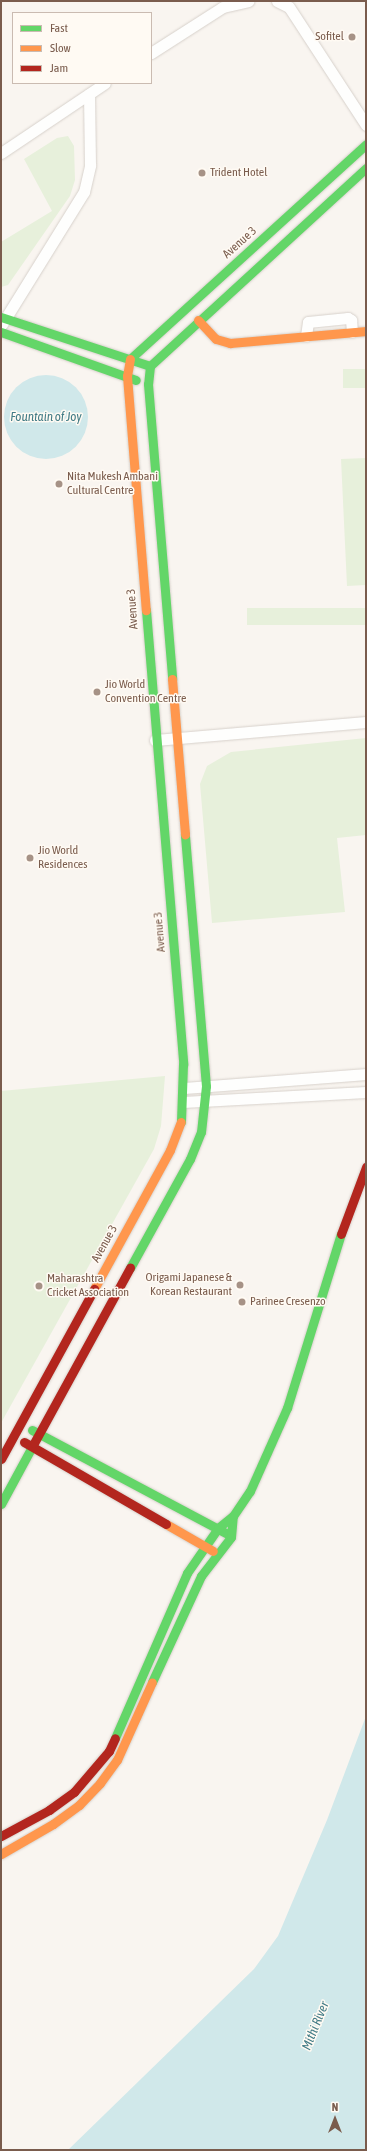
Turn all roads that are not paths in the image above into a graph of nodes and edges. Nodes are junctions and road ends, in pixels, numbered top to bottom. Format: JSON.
{"nodes":[{"id":1,"x":248,"y":1,"type":"edge"},
{"id":2,"x":277,"y":1,"type":"edge"},
{"id":3,"x":152,"y":52,"type":"edge"},
{"id":4,"x":104,"y":84,"type":"edge"},
{"id":5,"x":89,"y":94,"type":"junction"},
{"id":6,"x":366,"y":125,"type":"edge"},
{"id":7,"x":366,"y":144,"type":"edge"},
{"id":8,"x":1,"y":153,"type":"edge"},
{"id":9,"x":366,"y":168,"type":"edge"},
{"id":10,"x":3,"y":320,"type":"edge"},
{"id":11,"x":198,"y":320,"type":"junction"},
{"id":12,"x":366,"y":331,"type":"edge"},
{"id":13,"x":1,"y":332,"type":"edge"},
{"id":14,"x":352,"y":332,"type":"joint"},
{"id":15,"x":306,"y":336,"type":"joint"},
{"id":16,"x":130,"y":359,"type":"junction"},
{"id":17,"x":150,"y":366,"type":"junction"},
{"id":18,"x":127,"y":376,"type":"junction"},
{"id":19,"x":148,"y":384,"type":"junction"},
{"id":20,"x":366,"y":722,"type":"edge"},
{"id":21,"x":177,"y":738,"type":"junction"},
{"id":22,"x":155,"y":740,"type":"junction"},
{"id":23,"x":366,"y":1074,"type":"edge"},
{"id":24,"x":206,"y":1086,"type":"junction"},
{"id":25,"x":184,"y":1088,"type":"junction"},
{"id":26,"x":366,"y":1092,"type":"edge"},
{"id":27,"x":205,"y":1100,"type":"junction"},
{"id":28,"x":183,"y":1102,"type":"junction"},
{"id":29,"x":366,"y":1167,"type":"edge"},
{"id":30,"x":20,"y":1424,"type":"junction"},
{"id":31,"x":39,"y":1434,"type":"junction"},
{"id":32,"x":13,"y":1436,"type":"junction"},
{"id":33,"x":32,"y":1447,"type":"junction"},
{"id":34,"x":1,"y":1459,"type":"edge"},
{"id":35,"x":1,"y":1504,"type":"edge"},
{"id":36,"x":233,"y":1516,"type":"junction"},
{"id":37,"x":218,"y":1528,"type":"junction"},
{"id":38,"x":231,"y":1537,"type":"junction"},
{"id":39,"x":205,"y":1546,"type":"junction"},
{"id":40,"x":219,"y":1555,"type":"junction"},
{"id":41,"x":1,"y":1836,"type":"edge"},
{"id":42,"x":1,"y":1854,"type":"edge"}],
"edges":[{"from":1,"to":3,"type":"street"},
{"from":2,"to":6,"type":"street"},
{"from":4,"to":5,"type":"street"},
{"from":5,"to":8,"type":"street"},
{"from":5,"to":10,"type":"street"},
{"from":7,"to":16,"type":"street","name":"Avenue 3"},
{"from":9,"to":11,"type":"street"},
{"from":10,"to":16,"type":"street"},
{"from":11,"to":15,"type":"street"},
{"from":11,"to":17,"type":"street"},
{"from":12,"to":14,"type":"street"},
{"from":13,"to":18,"type":"street"},
{"from":14,"to":15,"type":"street"},
{"from":16,"to":17,"type":"street"},
{"from":16,"to":18,"type":"street","name":"Avenue 3"},
{"from":17,"to":19,"type":"street"},
{"from":18,"to":19,"type":"street"},
{"from":18,"to":22,"type":"street","name":"Avenue 3"},
{"from":19,"to":21,"type":"street"},
{"from":20,"to":21,"type":"street"},
{"from":21,"to":22,"type":"street"},
{"from":21,"to":24,"type":"street"},
{"from":22,"to":25,"type":"street","name":"Avenue 3"},
{"from":23,"to":24,"type":"street"},
{"from":24,"to":25,"type":"street"},
{"from":24,"to":27,"type":"street"},
{"from":25,"to":28,"type":"street","name":"Avenue 3"},
{"from":26,"to":27,"type":"street"},
{"from":27,"to":28,"type":"street"},
{"from":27,"to":31,"type":"street"},
{"from":28,"to":30,"type":"street","name":"Avenue 3"},
{"from":29,"to":36,"type":"street"},
{"from":30,"to":31,"type":"street"},
{"from":30,"to":32,"type":"street","name":"Avenue 3"},
{"from":31,"to":33,"type":"street"},
{"from":31,"to":37,"type":"street"},
{"from":32,"to":33,"type":"street"},
{"from":32,"to":34,"type":"street","name":"Avenue 3"},
{"from":33,"to":35,"type":"street"},
{"from":33,"to":39,"type":"street"},
{"from":36,"to":37,"type":"street"},
{"from":36,"to":38,"type":"street"},
{"from":37,"to":38,"type":"street"},
{"from":37,"to":39,"type":"street"},
{"from":38,"to":40,"type":"street"},
{"from":39,"to":40,"type":"street"},
{"from":39,"to":41,"type":"street"},
{"from":40,"to":42,"type":"street"}]}
